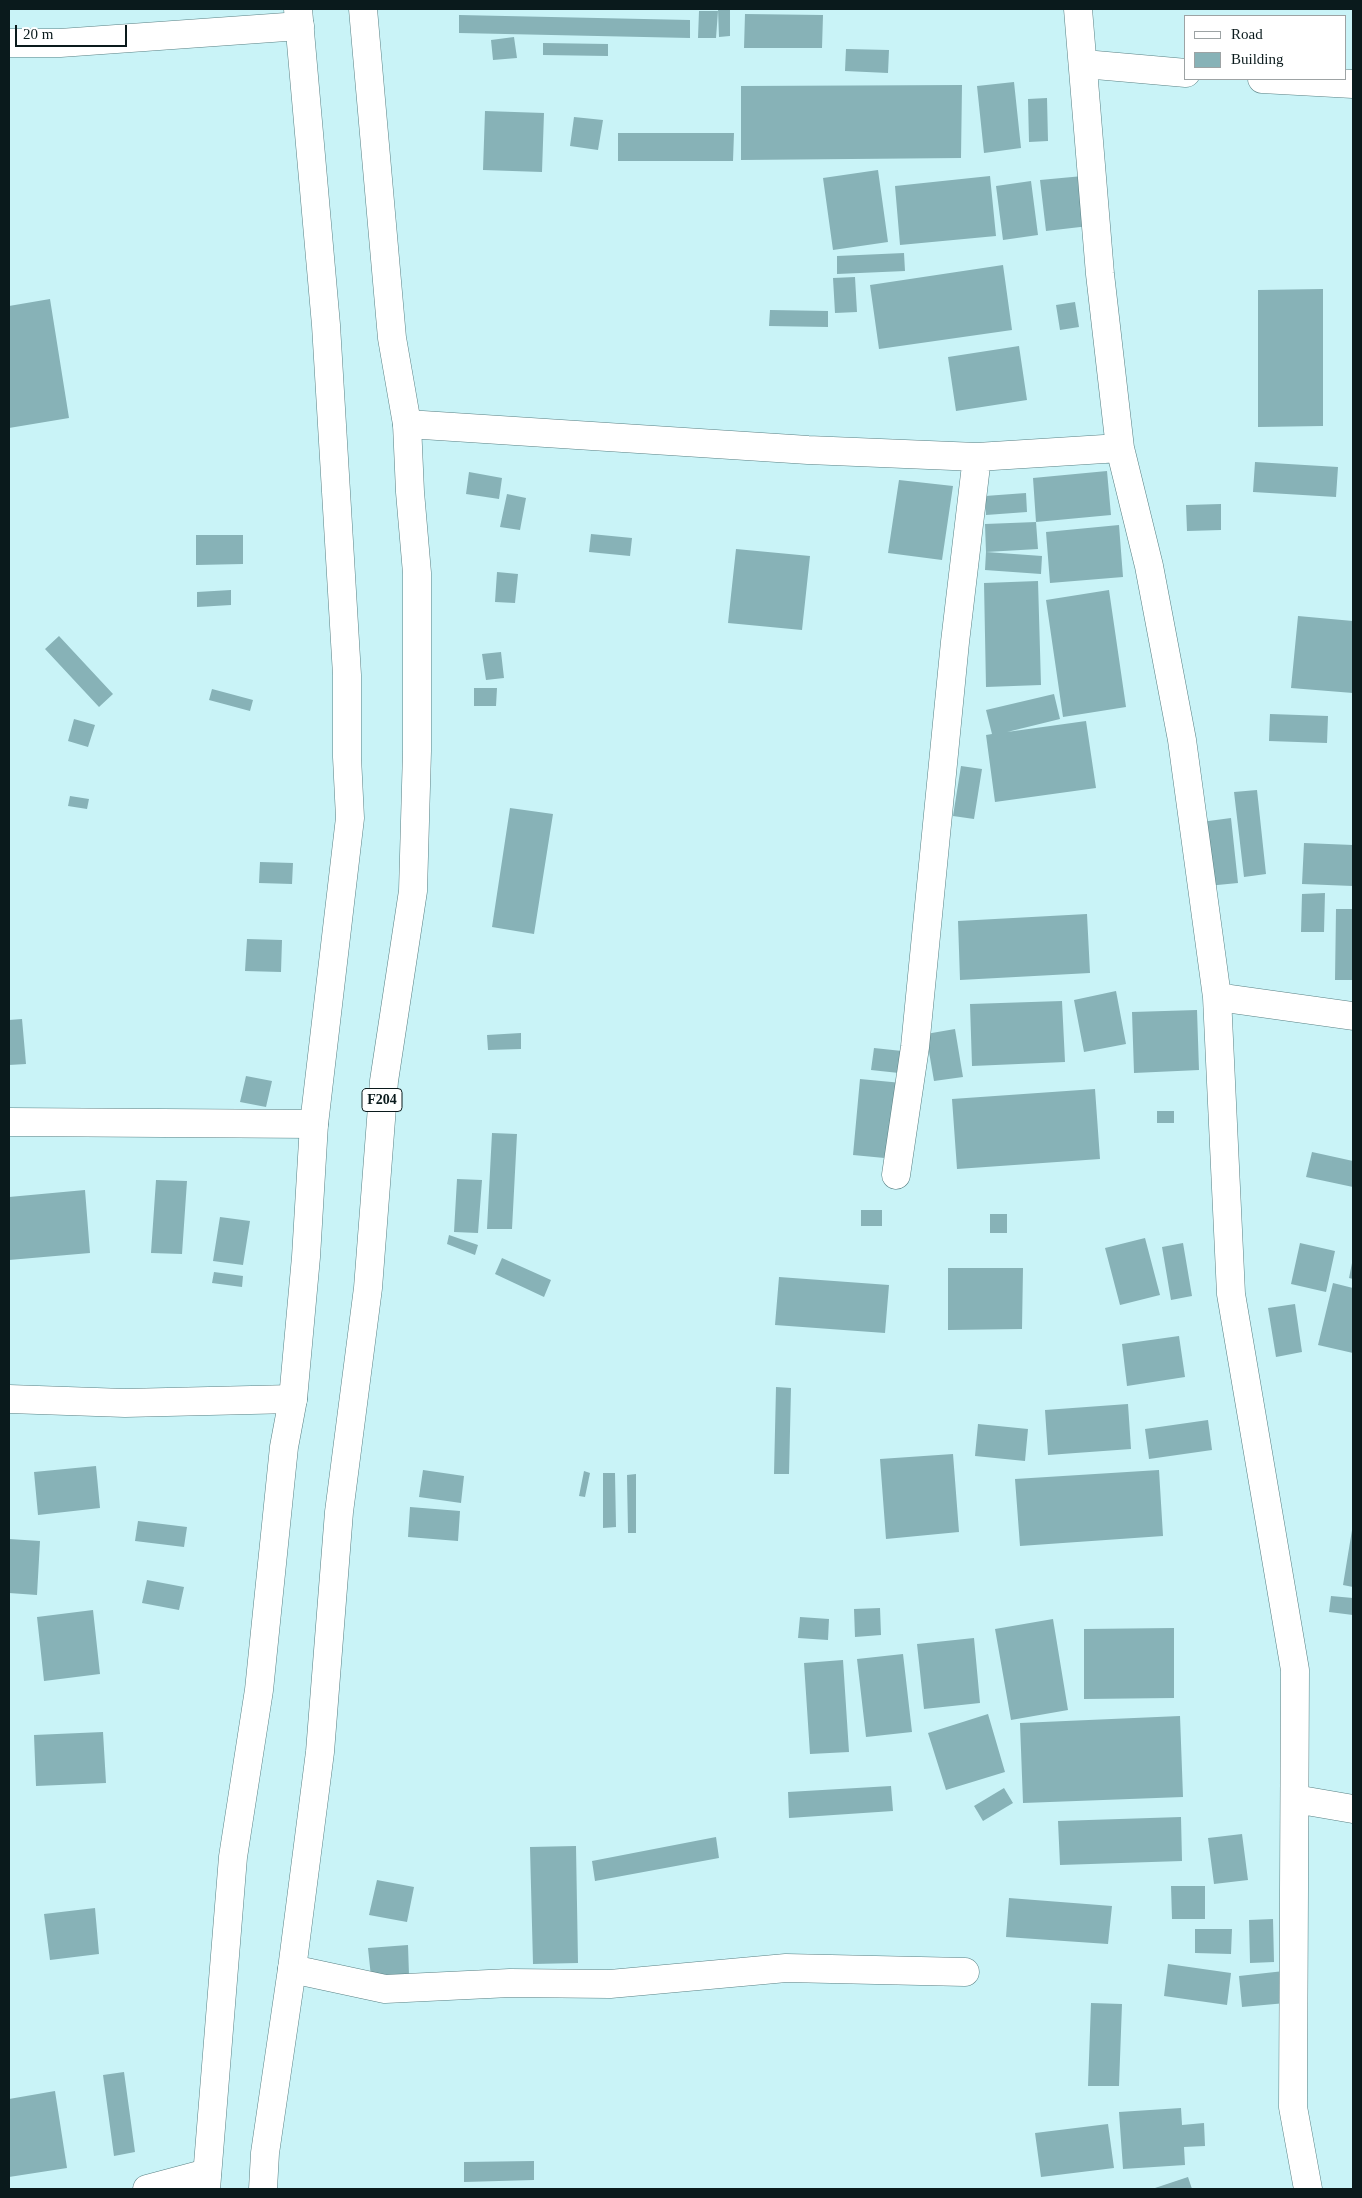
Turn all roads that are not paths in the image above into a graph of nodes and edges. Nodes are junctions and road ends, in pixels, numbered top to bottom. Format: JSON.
{"nodes":[{"id":1,"x":363,"y":9,"type":"edge"},
{"id":2,"x":1078,"y":9,"type":"edge"},
{"id":3,"x":299,"y":17,"type":"edge"},
{"id":4,"x":9,"y":43,"type":"edge"},
{"id":5,"x":1084,"y":64,"type":"junction"},
{"id":6,"x":1184,"y":73,"type":"edge"},
{"id":7,"x":1280,"y":80,"type":"edge"},
{"id":8,"x":1353,"y":84,"type":"edge"},
{"id":9,"x":407,"y":424,"type":"junction"},
{"id":10,"x":1120,"y":448,"type":"junction"},
{"id":11,"x":977,"y":457,"type":"junction"},
{"id":12,"x":1217,"y":997,"type":"junction"},
{"id":13,"x":1353,"y":1016,"type":"edge"},
{"id":14,"x":9,"y":1122,"type":"edge"},
{"id":15,"x":314,"y":1124,"type":"junction"},
{"id":16,"x":896,"y":1175,"type":"dead end"},
{"id":17,"x":9,"y":1399,"type":"edge"},
{"id":18,"x":293,"y":1400,"type":"junction"},
{"id":19,"x":1295,"y":1799,"type":"junction"},
{"id":20,"x":1353,"y":1809,"type":"edge"},
{"id":21,"x":292,"y":1969,"type":"junction"},
{"id":22,"x":965,"y":1972,"type":"dead end"},
{"id":23,"x":206,"y":2181,"type":"edge"},
{"id":24,"x":147,"y":2189,"type":"edge"},
{"id":25,"x":263,"y":2189,"type":"edge"},
{"id":26,"x":1308,"y":2189,"type":"edge"}],
"edges":[{"from":1,"to":9,"type":"street","number":"F204"},
{"from":2,"to":5,"type":"street"},
{"from":3,"to":4,"type":"street"},
{"from":3,"to":15,"type":"street"},
{"from":5,"to":6,"type":"street"},
{"from":5,"to":10,"type":"street"},
{"from":7,"to":8,"type":"street"},
{"from":9,"to":11,"type":"street"},
{"from":9,"to":21,"type":"street","number":"F204"},
{"from":10,"to":11,"type":"street"},
{"from":10,"to":12,"type":"street"},
{"from":11,"to":16,"type":"street"},
{"from":12,"to":13,"type":"street"},
{"from":12,"to":19,"type":"street"},
{"from":14,"to":15,"type":"street"},
{"from":15,"to":18,"type":"street"},
{"from":17,"to":18,"type":"street"},
{"from":18,"to":23,"type":"street"},
{"from":19,"to":20,"type":"street"},
{"from":19,"to":26,"type":"street"},
{"from":21,"to":22,"type":"street"},
{"from":21,"to":25,"type":"street","number":"F204"},
{"from":23,"to":24,"type":"street"}]}
